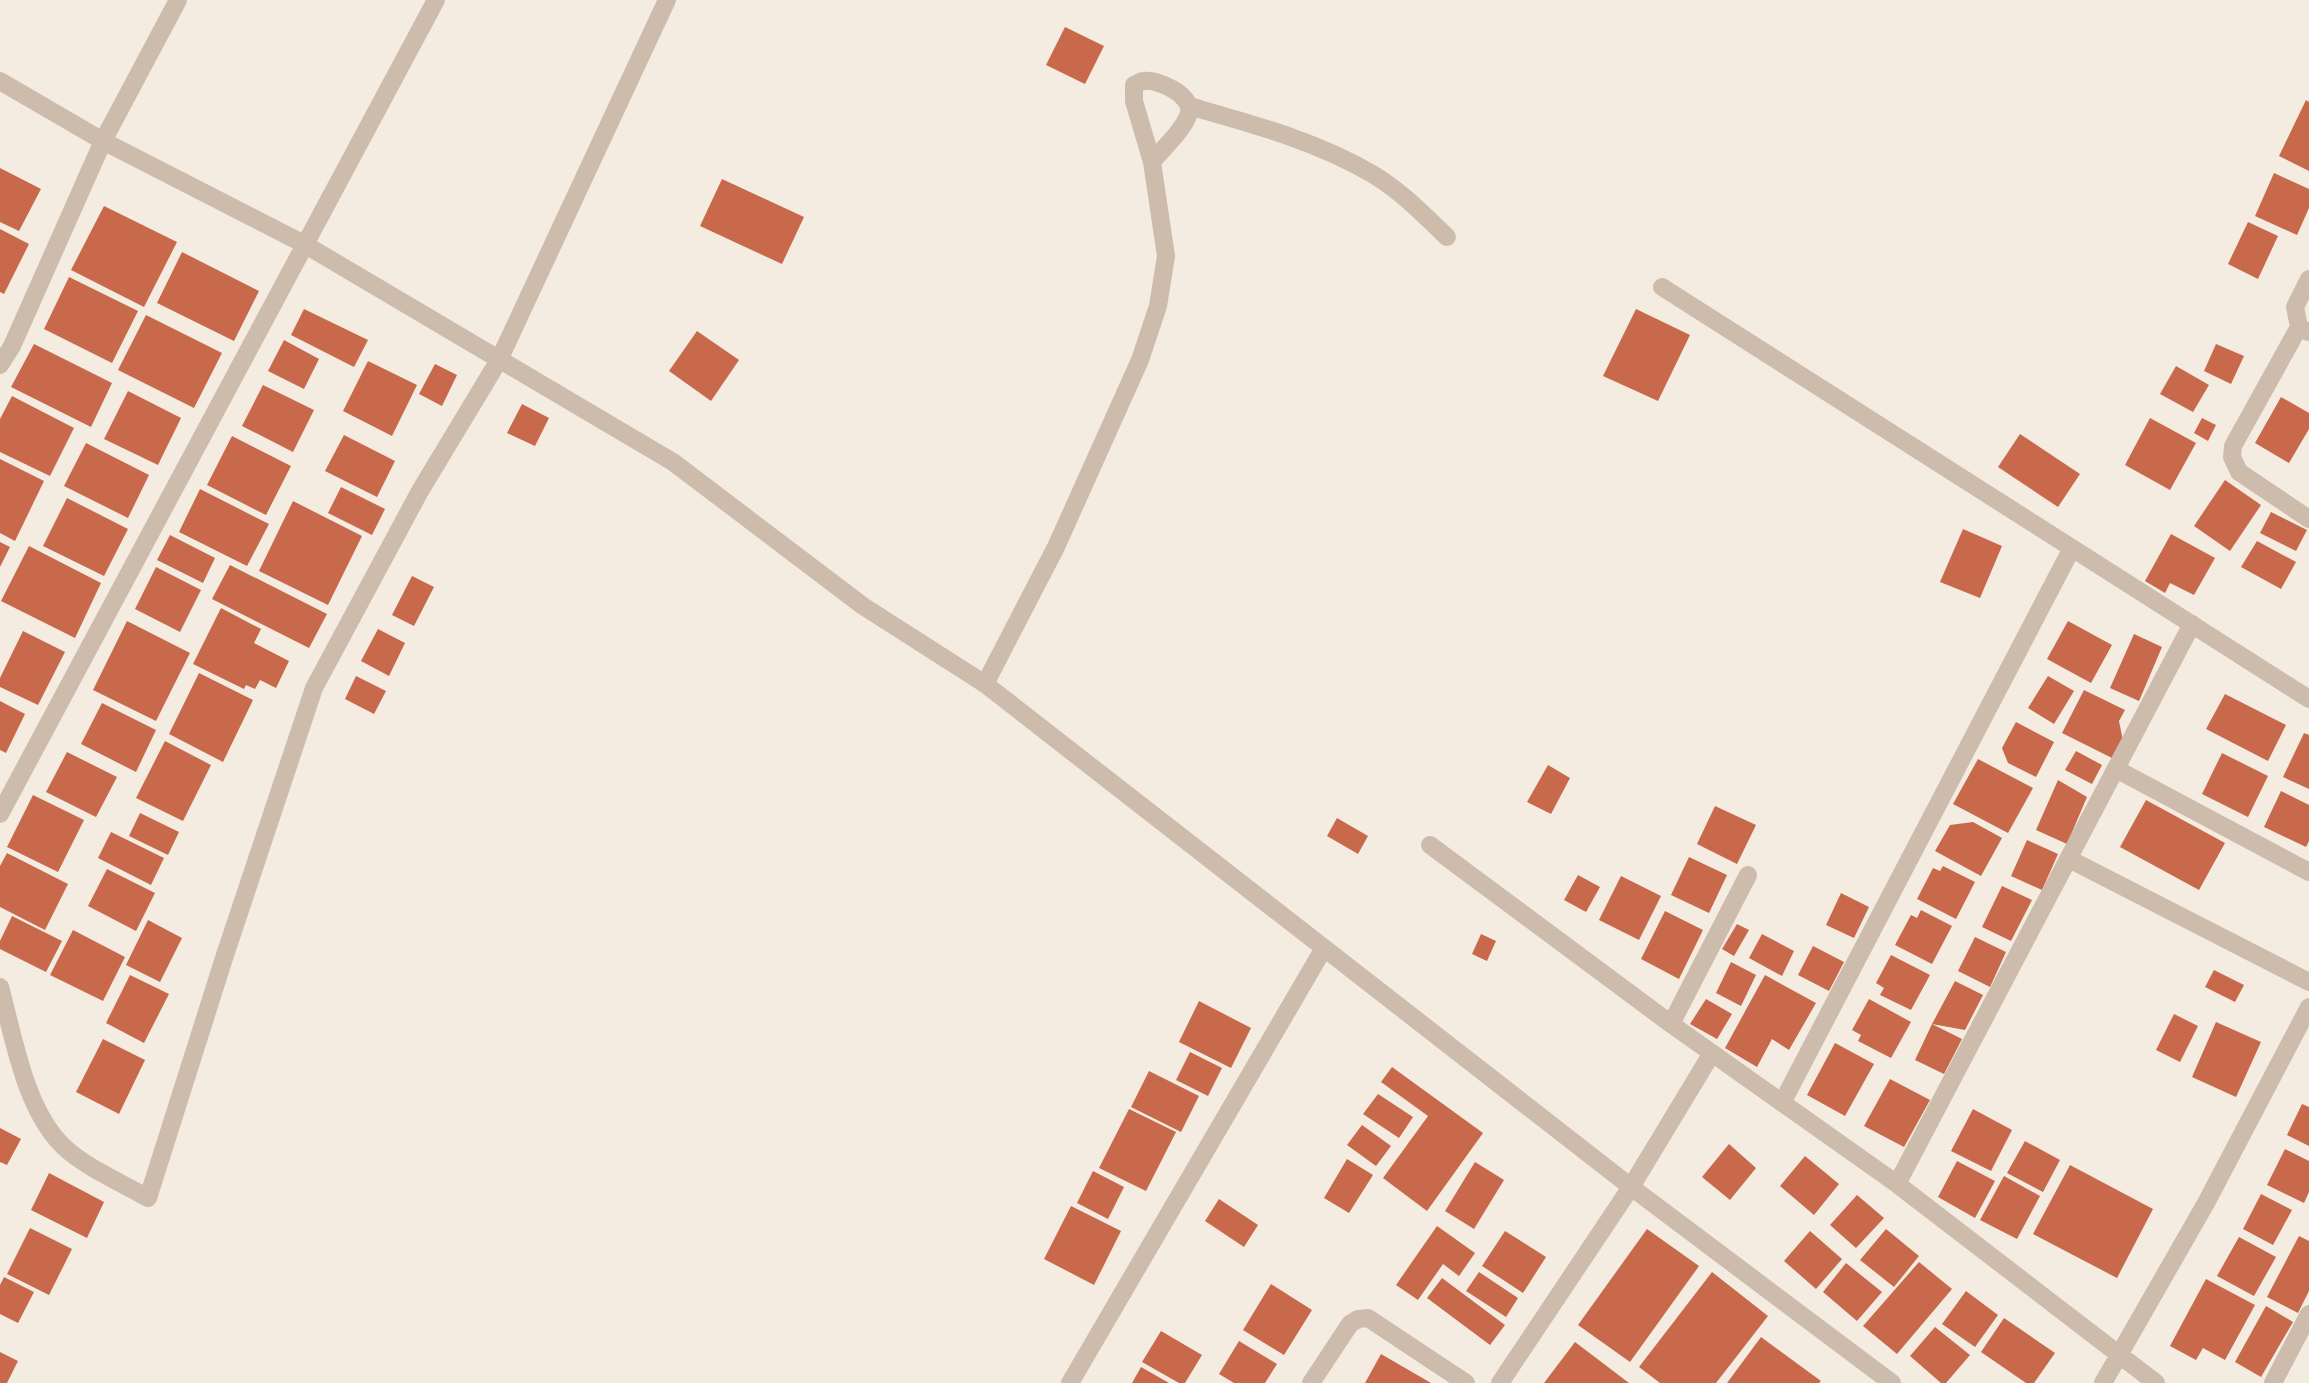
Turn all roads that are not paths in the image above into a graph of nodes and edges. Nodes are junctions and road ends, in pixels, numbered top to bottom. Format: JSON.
{"nodes":[{"id":1,"x":178,"y":0,"type":"edge"},
{"id":2,"x":436,"y":0,"type":"edge"},
{"id":3,"x":667,"y":0,"type":"edge"},
{"id":4,"x":0,"y":81,"type":"edge"},
{"id":5,"x":1189,"y":106,"type":"junction"},
{"id":6,"x":103,"y":141,"type":"junction"},
{"id":7,"x":1152,"y":162,"type":"junction"},
{"id":8,"x":1447,"y":237,"type":"dead end"},
{"id":9,"x":304,"y":244,"type":"junction"},
{"id":10,"x":2309,"y":279,"type":"edge"},
{"id":11,"x":1662,"y":287,"type":"dead end"},
{"id":12,"x":2304,"y":330,"type":"edge"},
{"id":13,"x":499,"y":360,"type":"junction"},
{"id":14,"x":0,"y":365,"type":"edge"},
{"id":15,"x":2309,"y":519,"type":"edge"},
{"id":16,"x":2072,"y":548,"type":"junction"},
{"id":17,"x":2192,"y":624,"type":"junction"},
{"id":18,"x":985,"y":684,"type":"junction"},
{"id":19,"x":2309,"y":699,"type":"edge"},
{"id":20,"x":2116,"y":769,"type":"junction"},
{"id":21,"x":0,"y":814,"type":"edge"},
{"id":22,"x":1430,"y":845,"type":"dead end"},
{"id":23,"x":2068,"y":859,"type":"junction"},
{"id":24,"x":2309,"y":872,"type":"edge"},
{"id":25,"x":1748,"y":875,"type":"dead end"},
{"id":26,"x":1325,"y":948,"type":"junction"},
{"id":27,"x":2309,"y":982,"type":"edge"},
{"id":28,"x":0,"y":987,"type":"edge"},
{"id":29,"x":2309,"y":1007,"type":"edge"},
{"id":30,"x":1671,"y":1024,"type":"junction"},
{"id":31,"x":1712,"y":1053,"type":"junction"},
{"id":32,"x":1782,"y":1103,"type":"junction"},
{"id":33,"x":1897,"y":1184,"type":"junction"},
{"id":34,"x":1631,"y":1187,"type":"junction"},
{"id":35,"x":2309,"y":1314,"type":"edge"},
{"id":36,"x":2119,"y":1355,"type":"junction"},
{"id":37,"x":1070,"y":1383,"type":"edge"},
{"id":38,"x":1311,"y":1383,"type":"edge"},
{"id":39,"x":1466,"y":1383,"type":"edge"},
{"id":40,"x":1500,"y":1383,"type":"edge"},
{"id":41,"x":1892,"y":1383,"type":"edge"},
{"id":42,"x":2103,"y":1383,"type":"edge"},
{"id":43,"x":2156,"y":1383,"type":"edge"},
{"id":44,"x":2273,"y":1383,"type":"edge"}],
"edges":[{"from":1,"to":6,"type":"street"},
{"from":2,"to":9,"type":"street"},
{"from":3,"to":13,"type":"street"},
{"from":4,"to":6,"type":"street"},
{"from":5,"to":7,"type":"street"},
{"from":5,"to":7,"type":"street"},
{"from":5,"to":8,"type":"street"},
{"from":6,"to":9,"type":"street"},
{"from":6,"to":14,"type":"street"},
{"from":7,"to":18,"type":"street"},
{"from":9,"to":13,"type":"street"},
{"from":9,"to":21,"type":"street"},
{"from":10,"to":12,"type":"street"},
{"from":11,"to":16,"type":"street"},
{"from":12,"to":15,"type":"street"},
{"from":13,"to":18,"type":"street"},
{"from":13,"to":28,"type":"street"},
{"from":16,"to":17,"type":"street"},
{"from":16,"to":32,"type":"street"},
{"from":17,"to":19,"type":"street"},
{"from":17,"to":20,"type":"street"},
{"from":18,"to":26,"type":"street"},
{"from":20,"to":23,"type":"street"},
{"from":20,"to":24,"type":"street"},
{"from":22,"to":30,"type":"street"},
{"from":23,"to":27,"type":"street"},
{"from":23,"to":33,"type":"street"},
{"from":25,"to":30,"type":"street"},
{"from":26,"to":34,"type":"street"},
{"from":26,"to":37,"type":"street"},
{"from":29,"to":36,"type":"street"},
{"from":30,"to":31,"type":"street"},
{"from":31,"to":32,"type":"street"},
{"from":31,"to":34,"type":"street"},
{"from":32,"to":33,"type":"street"},
{"from":33,"to":36,"type":"street"},
{"from":34,"to":40,"type":"street"},
{"from":34,"to":41,"type":"street"},
{"from":35,"to":44,"type":"street"},
{"from":36,"to":42,"type":"street"},
{"from":36,"to":43,"type":"street"},
{"from":38,"to":39,"type":"street"}]}
